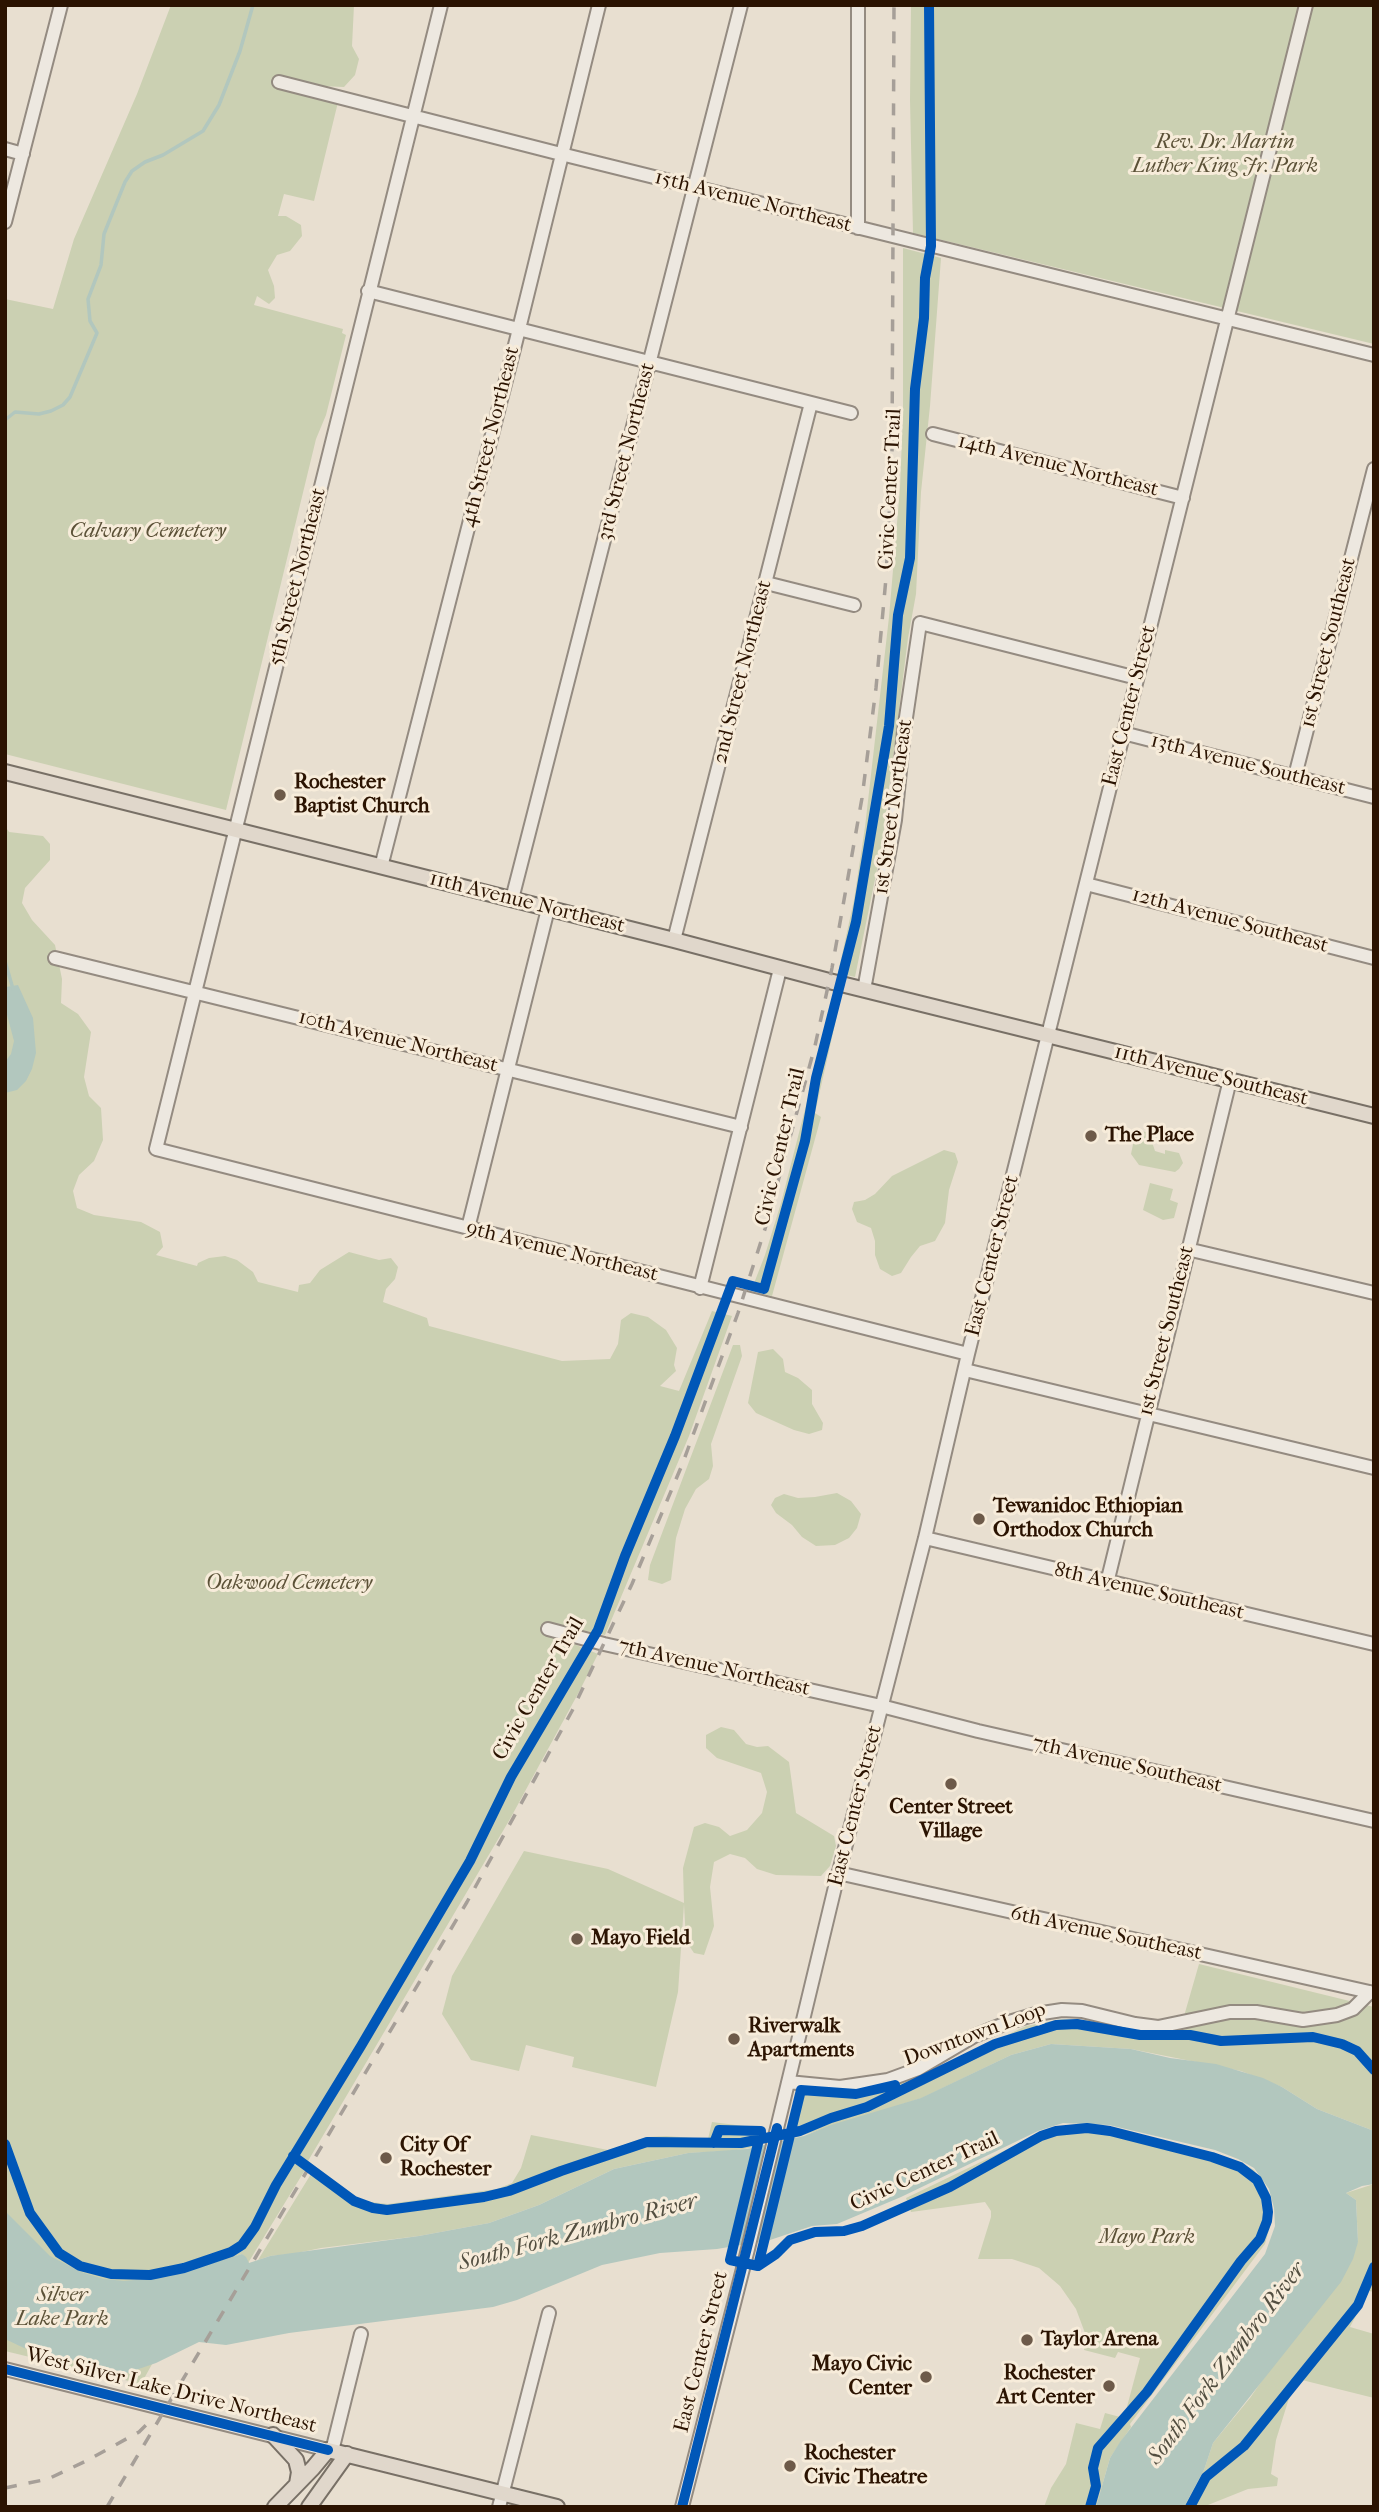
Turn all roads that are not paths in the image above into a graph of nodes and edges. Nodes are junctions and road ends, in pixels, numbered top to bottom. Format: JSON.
{"nodes":[{"id":1,"x":61,"y":5,"type":"edge"},
{"id":2,"x":441,"y":5,"type":"edge"},
{"id":3,"x":599,"y":5,"type":"edge"},
{"id":4,"x":741,"y":5,"type":"edge"},
{"id":5,"x":858,"y":5,"type":"edge"},
{"id":6,"x":1306,"y":5,"type":"edge"},
{"id":7,"x":279,"y":82,"type":"dead end"},
{"id":8,"x":412,"y":116,"type":"junction"},
{"id":9,"x":5,"y":149,"type":"edge"},
{"id":10,"x":23,"y":153,"type":"junction"},
{"id":11,"x":561,"y":155,"type":"junction"},
{"id":12,"x":695,"y":188,"type":"junction"},
{"id":13,"x":5,"y":222,"type":"edge"},
{"id":14,"x":858,"y":228,"type":"junction"},
{"id":15,"x":368,"y":291,"type":"junction"},
{"id":16,"x":1227,"y":320,"type":"junction"},
{"id":17,"x":519,"y":330,"type":"junction"},
{"id":18,"x":1374,"y":355,"type":"edge"},
{"id":19,"x":650,"y":363,"type":"junction"},
{"id":20,"x":811,"y":403,"type":"junction"},
{"id":21,"x":851,"y":413,"type":"dead end"},
{"id":22,"x":933,"y":434,"type":"dead end"},
{"id":23,"x":1374,"y":469,"type":"edge"},
{"id":24,"x":1184,"y":498,"type":"junction"},
{"id":25,"x":766,"y":583,"type":"junction"},
{"id":26,"x":855,"y":605,"type":"dead end"},
{"id":27,"x":1137,"y":678,"type":"junction"},
{"id":28,"x":1123,"y":733,"type":"junction"},
{"id":29,"x":5,"y":772,"type":"edge"},
{"id":30,"x":1295,"y":776,"type":"junction"},
{"id":31,"x":1374,"y":797,"type":"edge"},
{"id":32,"x":235,"y":832,"type":"junction"},
{"id":33,"x":381,"y":867,"type":"junction"},
{"id":34,"x":1086,"y":884,"type":"junction"},
{"id":35,"x":512,"y":899,"type":"junction"},
{"id":36,"x":548,"y":909,"type":"junction"},
{"id":37,"x":674,"y":940,"type":"junction"},
{"id":38,"x":55,"y":958,"type":"dead end"},
{"id":39,"x":1374,"y":958,"type":"edge"},
{"id":40,"x":780,"y":969,"type":"junction"},
{"id":41,"x":864,"y":990,"type":"junction"},
{"id":42,"x":195,"y":992,"type":"junction"},
{"id":43,"x":1048,"y":1036,"type":"junction"},
{"id":44,"x":508,"y":1069,"type":"junction"},
{"id":45,"x":1230,"y":1080,"type":"junction"},
{"id":46,"x":1374,"y":1116,"type":"edge"},
{"id":47,"x":741,"y":1127,"type":"junction"},
{"id":48,"x":156,"y":1149,"type":"joint"},
{"id":49,"x":468,"y":1228,"type":"junction"},
{"id":50,"x":1187,"y":1249,"type":"junction"},
{"id":51,"x":700,"y":1287,"type":"junction"},
{"id":52,"x":1374,"y":1293,"type":"edge"},
{"id":53,"x":968,"y":1354,"type":"junction"},
{"id":54,"x":965,"y":1370,"type":"junction"},
{"id":55,"x":1147,"y":1415,"type":"junction"},
{"id":56,"x":1374,"y":1468,"type":"edge"},
{"id":57,"x":925,"y":1538,"type":"junction"},
{"id":58,"x":1107,"y":1583,"type":"junction"},
{"id":59,"x":548,"y":1629,"type":"dead end"},
{"id":60,"x":1374,"y":1644,"type":"edge"},
{"id":61,"x":881,"y":1706,"type":"junction"},
{"id":62,"x":1374,"y":1821,"type":"edge"},
{"id":63,"x":838,"y":1873,"type":"junction"},
{"id":64,"x":1372,"y":1993,"type":"edge"},
{"id":65,"x":788,"y":2082,"type":"junction"},
{"id":66,"x":549,"y":2313,"type":"dead end"},
{"id":67,"x":361,"y":2334,"type":"dead end"},
{"id":68,"x":5,"y":2369,"type":"edge"},
{"id":69,"x":272,"y":2435,"type":"junction"},
{"id":70,"x":330,"y":2450,"type":"junction"},
{"id":71,"x":347,"y":2454,"type":"junction"},
{"id":72,"x":297,"y":2484,"type":"junction"},
{"id":73,"x":501,"y":2500,"type":"edge"},
{"id":74,"x":275,"y":2507,"type":"edge"},
{"id":75,"x":309,"y":2507,"type":"edge"},
{"id":76,"x":556,"y":2507,"type":"edge"},
{"id":77,"x":682,"y":2507,"type":"edge"}],
"edges":[{"from":1,"to":10,"type":"street"},
{"from":2,"to":8,"type":"street","name":"5th Street Northeast"},
{"from":3,"to":11,"type":"street","name":"4th Street Northeast"},
{"from":4,"to":12,"type":"street","name":"3rd Street Northeast"},
{"from":5,"to":14,"type":"street"},
{"from":6,"to":16,"type":"street","name":"East Center Street"},
{"from":7,"to":8,"type":"street","name":"15th Avenue Northeast"},
{"from":8,"to":11,"type":"street","name":"15th Avenue Northeast"},
{"from":8,"to":15,"type":"street","name":"5th Street Northeast"},
{"from":9,"to":10,"type":"street"},
{"from":10,"to":13,"type":"street"},
{"from":11,"to":12,"type":"street","name":"15th Avenue Northeast"},
{"from":11,"to":17,"type":"street","name":"4th Street Northeast"},
{"from":12,"to":14,"type":"street","name":"15th Avenue Northeast"},
{"from":12,"to":19,"type":"street","name":"3rd Street Northeast"},
{"from":14,"to":16,"type":"street","name":"15th Avenue Northeast"},
{"from":15,"to":17,"type":"street"},
{"from":15,"to":32,"type":"street","name":"5th Street Northeast"},
{"from":16,"to":18,"type":"street","name":"15th Avenue Northeast"},
{"from":16,"to":24,"type":"street","name":"East Center Street"},
{"from":17,"to":19,"type":"street"},
{"from":17,"to":33,"type":"street","name":"4th Street Northeast"},
{"from":19,"to":20,"type":"street"},
{"from":19,"to":35,"type":"street","name":"3rd Street Northeast"},
{"from":20,"to":21,"type":"street"},
{"from":20,"to":25,"type":"street","name":"2nd Street Northeast"},
{"from":22,"to":24,"type":"street","name":"14th Avenue Northeast"},
{"from":23,"to":30,"type":"street","name":"1st Street Southeast"},
{"from":24,"to":27,"type":"street","name":"East Center Street"},
{"from":25,"to":26,"type":"street"},
{"from":25,"to":37,"type":"street","name":"2nd Street Northeast"},
{"from":27,"to":28,"type":"street","name":"East Center Street"},
{"from":27,"to":41,"type":"street","name":"1st Street Northeast"},
{"from":28,"to":30,"type":"street","name":"13th Avenue Southeast"},
{"from":28,"to":34,"type":"street","name":"East Center Street"},
{"from":29,"to":32,"type":"main road","name":"11th Avenue Northeast"},
{"from":30,"to":31,"type":"street","name":"13th Avenue Southeast"},
{"from":32,"to":33,"type":"main road","name":"11th Avenue Northeast"},
{"from":32,"to":42,"type":"street","name":"5th Street Northeast"},
{"from":33,"to":35,"type":"main road","name":"11th Avenue Northeast"},
{"from":34,"to":39,"type":"street","name":"12th Avenue Southeast"},
{"from":34,"to":43,"type":"street","name":"East Center Street"},
{"from":35,"to":36,"type":"main road","name":"11th Avenue Northeast"},
{"from":36,"to":37,"type":"main road","name":"11th Avenue Northeast"},
{"from":36,"to":44,"type":"street"},
{"from":37,"to":40,"type":"main road","name":"11th Avenue Northeast"},
{"from":38,"to":42,"type":"street","name":"10th Avenue Northeast"},
{"from":40,"to":41,"type":"main road","name":"11th Avenue Northeast"},
{"from":40,"to":47,"type":"street"},
{"from":41,"to":43,"type":"main road","name":"11th Avenue Northeast"},
{"from":42,"to":44,"type":"street","name":"10th Avenue Northeast"},
{"from":42,"to":48,"type":"street","name":"5th Street Northeast"},
{"from":43,"to":45,"type":"main road","name":"11th Avenue Southeast"},
{"from":43,"to":53,"type":"street","name":"East Center Street"},
{"from":44,"to":47,"type":"street","name":"10th Avenue Northeast"},
{"from":44,"to":49,"type":"street"},
{"from":45,"to":46,"type":"main road","name":"11th Avenue Southeast"},
{"from":45,"to":50,"type":"street","name":"1st Street Southeast"},
{"from":47,"to":51,"type":"street"},
{"from":48,"to":49,"type":"street","name":"9th Avenue Northeast"},
{"from":49,"to":51,"type":"street","name":"9th Avenue Northeast"},
{"from":50,"to":52,"type":"street"},
{"from":50,"to":55,"type":"street","name":"1st Street Southeast"},
{"from":51,"to":53,"type":"street","name":"9th Avenue Northeast"},
{"from":53,"to":54,"type":"street","name":"East Center Street"},
{"from":54,"to":55,"type":"street"},
{"from":54,"to":57,"type":"street","name":"East Center Street"},
{"from":55,"to":56,"type":"street"},
{"from":55,"to":58,"type":"street","name":"1st Street Southeast"},
{"from":57,"to":58,"type":"street","name":"8th Avenue Southeast"},
{"from":57,"to":61,"type":"street","name":"East Center Street"},
{"from":58,"to":60,"type":"street","name":"8th Avenue Southeast"},
{"from":59,"to":61,"type":"street","name":"7th Avenue Northeast"},
{"from":61,"to":62,"type":"street","name":"7th Avenue Southeast"},
{"from":61,"to":63,"type":"street","name":"East Center Street"},
{"from":63,"to":64,"type":"street","name":"6th Avenue Southeast"},
{"from":63,"to":65,"type":"street","name":"East Center Street"},
{"from":64,"to":65,"type":"street"},
{"from":65,"to":77,"type":"street","name":"East Center Street"},
{"from":66,"to":73,"type":"street"},
{"from":67,"to":70,"type":"street"},
{"from":68,"to":69,"type":"street","name":"West Silver Lake Drive Northeast"},
{"from":69,"to":70,"type":"street","name":"West Silver Lake Drive Northeast"},
{"from":69,"to":72,"type":"main road"},
{"from":70,"to":71,"type":"main road"},
{"from":70,"to":72,"type":"main road"},
{"from":71,"to":73,"type":"main road"},
{"from":71,"to":75,"type":"main road"},
{"from":72,"to":74,"type":"main road"},
{"from":73,"to":76,"type":"main road"}]}
